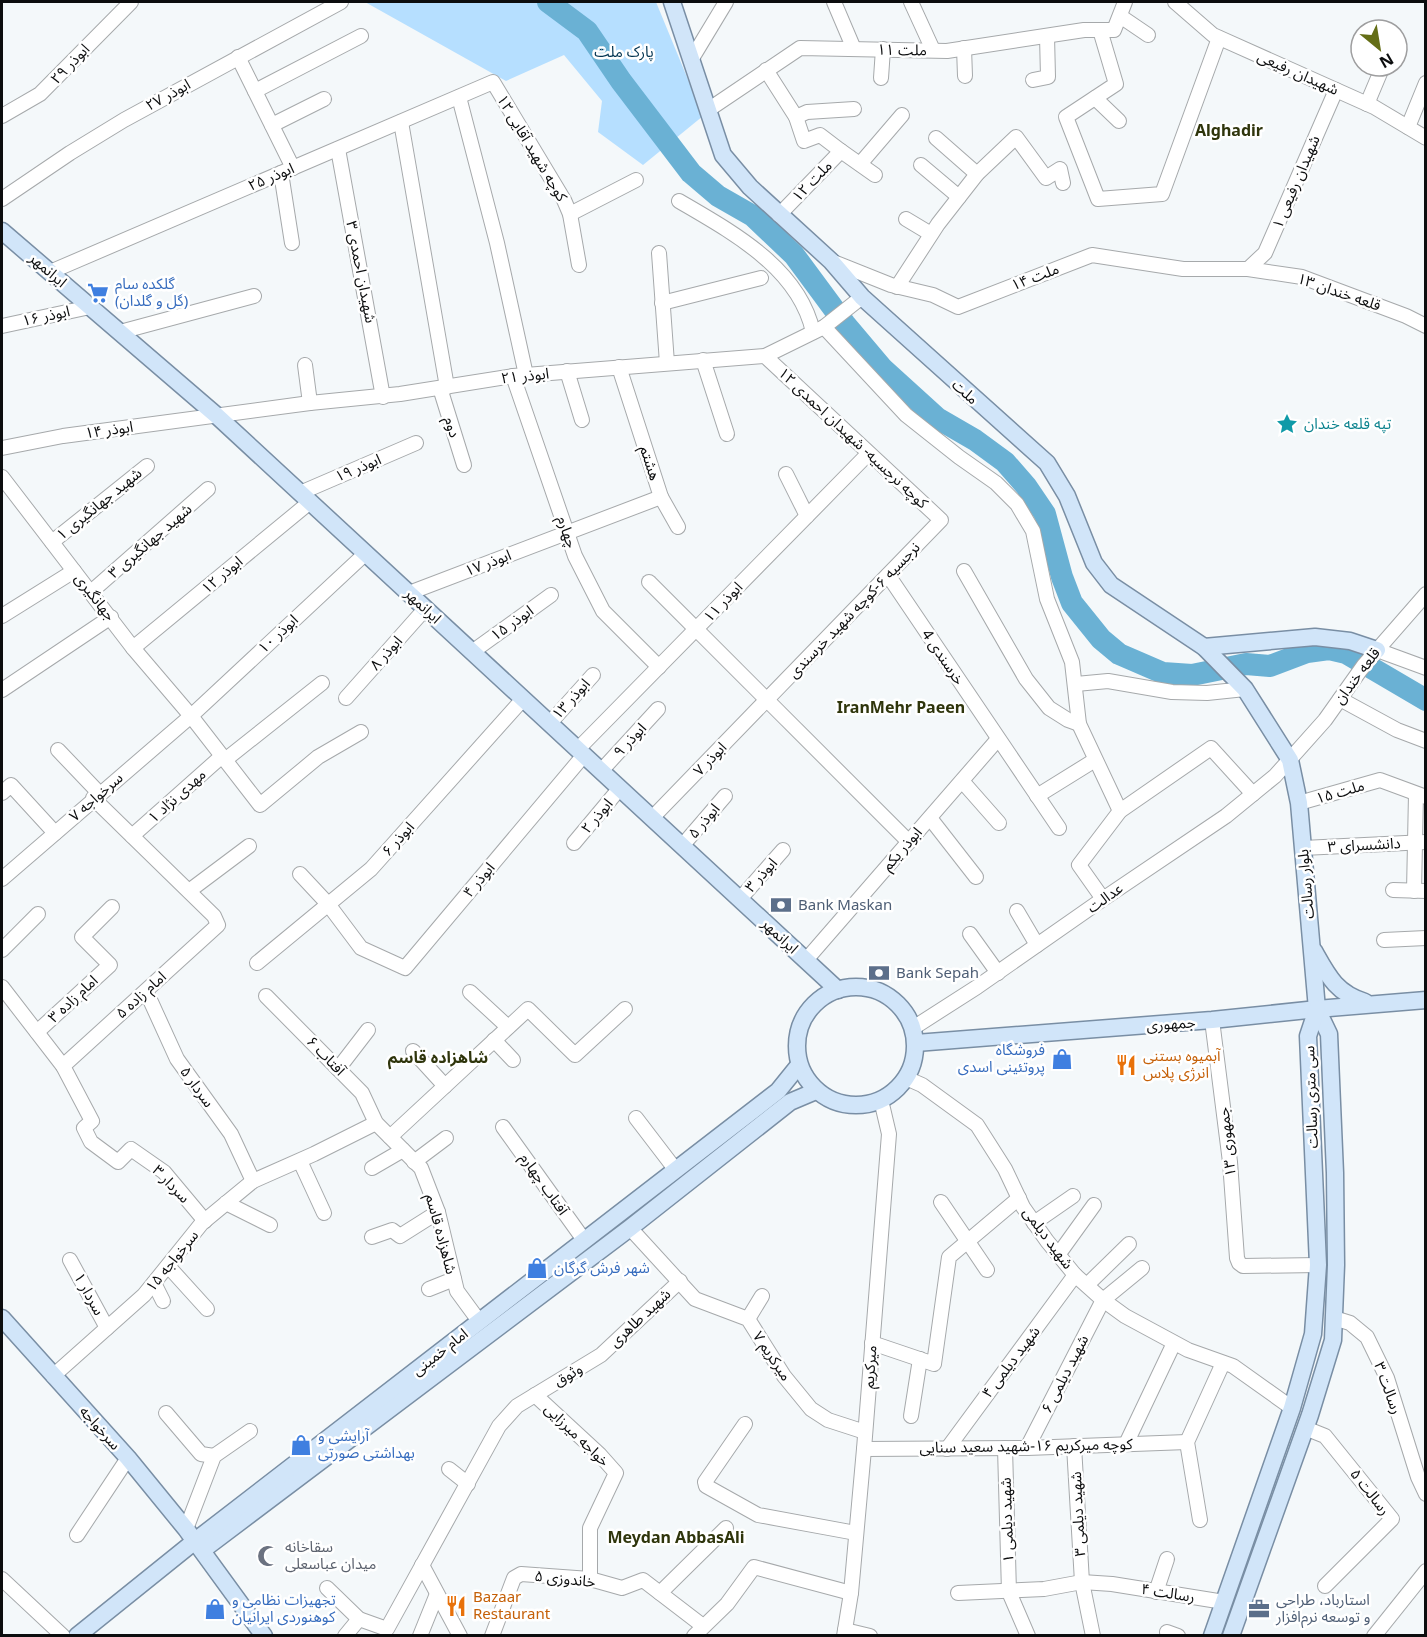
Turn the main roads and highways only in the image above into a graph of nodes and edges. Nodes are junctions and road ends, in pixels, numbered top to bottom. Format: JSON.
{"nodes":[{"id":1,"x":672,"y":2,"type":"edge"},
{"id":2,"x":2,"y":231,"type":"edge"},
{"id":3,"x":1204,"y":647,"type":"junction"},
{"id":4,"x":1373,"y":654,"type":"road end"},
{"id":5,"x":1290,"y":760,"type":"joint"},
{"id":6,"x":1311,"y":946,"type":"junction"},
{"id":7,"x":838,"y":990,"type":"junction"},
{"id":8,"x":1425,"y":1000,"type":"edge"},
{"id":9,"x":1372,"y":1004,"type":"junction"},
{"id":10,"x":1317,"y":1009,"type":"junction"},
{"id":11,"x":914,"y":1036,"type":"junction"},
{"id":12,"x":799,"y":1065,"type":"junction"},
{"id":13,"x":816,"y":1091,"type":"junction"},
{"id":14,"x":2,"y":1318,"type":"edge"},
{"id":15,"x":194,"y":1540,"type":"junction"},
{"id":16,"x":1246,"y":1543,"type":"junction"},
{"id":17,"x":1263,"y":1550,"type":"junction"},
{"id":18,"x":77,"y":1635,"type":"edge"},
{"id":19,"x":95,"y":1635,"type":"edge"},
{"id":20,"x":264,"y":1635,"type":"edge"},
{"id":21,"x":1212,"y":1635,"type":"edge"},
{"id":22,"x":1231,"y":1635,"type":"edge"}],
"edges":[{"from":1,"to":3,"type":"main road","name":"ملت"},
{"from":2,"to":7,"type":"main road","name":"ایرانمهر"},
{"from":3,"to":4,"type":"main road"},
{"from":3,"to":5,"type":"main road","name":"ملت"},
{"from":5,"to":6,"type":"main road","name":"بلوار رسالت"},
{"from":6,"to":9,"type":"main road"},
{"from":6,"to":10,"type":"main road","name":"بلوار رسالت"},
{"from":7,"to":11,"type":"main road"},
{"from":7,"to":12,"type":"main road"},
{"from":8,"to":9,"type":"main road","name":"جمهوری"},
{"from":9,"to":10,"type":"main road","name":"جمهوری"},
{"from":10,"to":11,"type":"main road","name":"جمهوری"},
{"from":10,"to":16,"type":"main road","name":"سی متری رسالت"},
{"from":10,"to":17,"type":"main road","name":"سی متری رسالت"},
{"from":11,"to":13,"type":"main road"},
{"from":12,"to":13,"type":"main road"},
{"from":12,"to":15,"type":"main road","name":"امام خمینی"},
{"from":13,"to":15,"type":"main road","name":"امام خمینی"},
{"from":14,"to":15,"type":"main road","name":"سرخواجه"},
{"from":15,"to":18,"type":"main road","name":"امام خمینی"},
{"from":15,"to":19,"type":"main road","name":"امام خمینی"},
{"from":15,"to":20,"type":"main road","name":"سرخواجه"},
{"from":16,"to":17,"type":"main road"},
{"from":16,"to":21,"type":"main road","name":"سی متری رسالت"},
{"from":17,"to":22,"type":"main road","name":"سی متری رسالت"}]}
